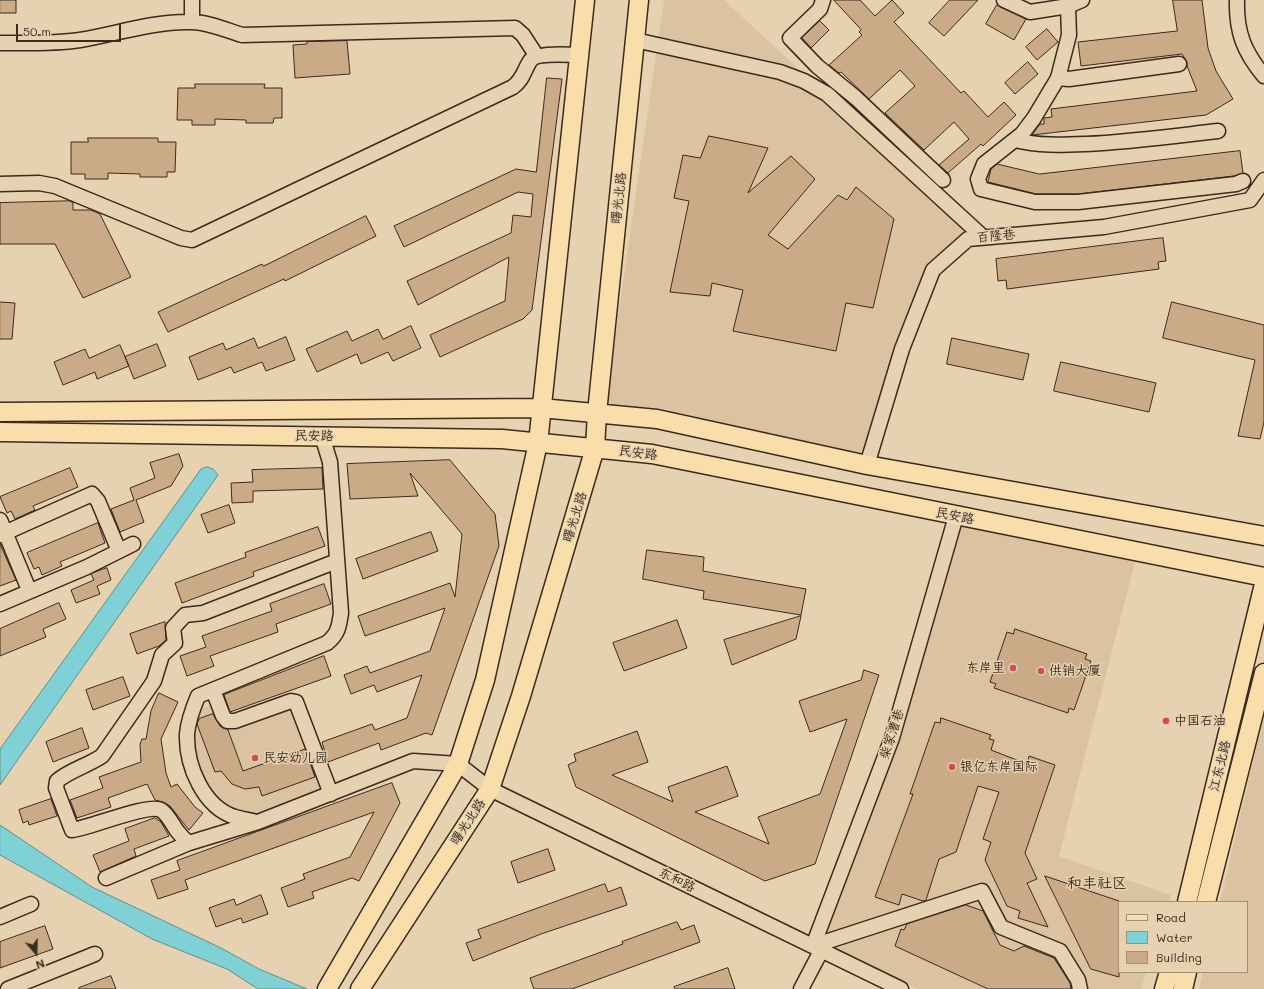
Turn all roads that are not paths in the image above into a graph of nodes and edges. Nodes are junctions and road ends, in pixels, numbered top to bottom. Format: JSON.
{"nodes":[{"id":1,"x":192,"y":0,"type":"edge"},
{"id":2,"x":585,"y":0,"type":"edge"},
{"id":3,"x":639,"y":0,"type":"edge"},
{"id":4,"x":823,"y":0,"type":"edge"},
{"id":5,"x":1004,"y":0,"type":"edge"},
{"id":6,"x":1082,"y":0,"type":"edge"},
{"id":7,"x":1237,"y":0,"type":"edge"},
{"id":8,"x":1068,"y":6,"type":"junction"},
{"id":9,"x":192,"y":22,"type":"junction"},
{"id":10,"x":635,"y":40,"type":"junction"},
{"id":11,"x":0,"y":42,"type":"edge"},
{"id":12,"x":536,"y":55,"type":"junction"},
{"id":13,"x":579,"y":55,"type":"junction"},
{"id":14,"x":1179,"y":64,"type":"dead end"},
{"id":15,"x":1264,"y":76,"type":"edge"},
{"id":16,"x":1058,"y":78,"type":"junction"},
{"id":17,"x":1218,"y":131,"type":"dead end"},
{"id":18,"x":1015,"y":140,"type":"junction"},
{"id":19,"x":943,"y":180,"type":"dead end"},
{"id":20,"x":1264,"y":180,"type":"edge"},
{"id":21,"x":1242,"y":182,"type":"dead end"},
{"id":22,"x":0,"y":184,"type":"edge"},
{"id":23,"x":984,"y":237,"type":"junction"},
{"id":24,"x":541,"y":408,"type":"junction"},
{"id":25,"x":0,"y":412,"type":"edge"},
{"id":26,"x":597,"y":413,"type":"junction"},
{"id":27,"x":0,"y":432,"type":"edge"},
{"id":28,"x":322,"y":436,"type":"junction"},
{"id":29,"x":538,"y":443,"type":"junction"},
{"id":30,"x":595,"y":448,"type":"junction"},
{"id":31,"x":867,"y":465,"type":"junction"},
{"id":32,"x":956,"y":516,"type":"junction"},
{"id":33,"x":2,"y":529,"type":"edge"},
{"id":34,"x":1264,"y":536,"type":"edge"},
{"id":35,"x":133,"y":544,"type":"dead end"},
{"id":36,"x":119,"y":550,"type":"junction"},
{"id":37,"x":337,"y":561,"type":"junction"},
{"id":38,"x":1264,"y":576,"type":"edge"},
{"id":39,"x":1264,"y":584,"type":"edge"},
{"id":40,"x":29,"y":590,"type":"junction"},
{"id":41,"x":0,"y":604,"type":"edge"},
{"id":42,"x":1263,"y":680,"type":"edge"},
{"id":43,"x":213,"y":690,"type":"junction"},
{"id":44,"x":458,"y":764,"type":"junction"},
{"id":45,"x":490,"y":789,"type":"junction"},
{"id":46,"x":330,"y":794,"type":"junction"},
{"id":47,"x":258,"y":822,"type":"junction"},
{"id":48,"x":189,"y":843,"type":"junction"},
{"id":49,"x":106,"y":878,"type":"dead end"},
{"id":50,"x":1187,"y":901,"type":"edge"},
{"id":51,"x":1206,"y":901,"type":"edge"},
{"id":52,"x":31,"y":904,"type":"dead end"},
{"id":53,"x":0,"y":917,"type":"edge"},
{"id":54,"x":817,"y":948,"type":"junction"},
{"id":55,"x":95,"y":954,"type":"dead end"},
{"id":56,"x":1169,"y":973,"type":"edge"},
{"id":57,"x":1187,"y":973,"type":"edge"},
{"id":58,"x":8,"y":989,"type":"edge"},
{"id":59,"x":327,"y":989,"type":"edge"},
{"id":60,"x":360,"y":989,"type":"edge"},
{"id":61,"x":801,"y":989,"type":"edge"},
{"id":62,"x":901,"y":989,"type":"edge"},
{"id":63,"x":1080,"y":989,"type":"edge"},
{"id":64,"x":1164,"y":989,"type":"edge"},
{"id":65,"x":1182,"y":989,"type":"edge"}],
"edges":[{"from":1,"to":9,"type":"street"},
{"from":2,"to":13,"type":"main road"},
{"from":3,"to":10,"type":"main road","name":"曙光北路"},
{"from":4,"to":19,"type":"street"},
{"from":5,"to":8,"type":"street"},
{"from":6,"to":8,"type":"street"},
{"from":7,"to":15,"type":"street"},
{"from":8,"to":16,"type":"street"},
{"from":9,"to":11,"type":"street"},
{"from":9,"to":12,"type":"street"},
{"from":10,"to":23,"type":"street"},
{"from":10,"to":26,"type":"main road","name":"曙光北路"},
{"from":12,"to":13,"type":"street"},
{"from":12,"to":22,"type":"street"},
{"from":13,"to":24,"type":"main road"},
{"from":14,"to":16,"type":"street"},
{"from":16,"to":18,"type":"street"},
{"from":17,"to":18,"type":"street"},
{"from":18,"to":21,"type":"street"},
{"from":20,"to":23,"type":"street","name":"百隆巷"},
{"from":23,"to":31,"type":"street","name":"百隆巷"},
{"from":24,"to":25,"type":"main road","name":"民安路"},
{"from":24,"to":26,"type":"main road","name":"民安路"},
{"from":24,"to":29,"type":"main road"},
{"from":26,"to":30,"type":"main road","name":"曙光北路"},
{"from":26,"to":31,"type":"main road","name":"民安路"},
{"from":27,"to":28,"type":"main road","name":"民安路"},
{"from":28,"to":29,"type":"main road","name":"民安路"},
{"from":28,"to":37,"type":"street"},
{"from":29,"to":30,"type":"main road","name":"民安路"},
{"from":29,"to":44,"type":"main road"},
{"from":30,"to":32,"type":"main road","name":"民安路"},
{"from":30,"to":45,"type":"main road","name":"曙光北路"},
{"from":31,"to":34,"type":"main road","name":"民安路"},
{"from":32,"to":38,"type":"main road","name":"民安路"},
{"from":32,"to":54,"type":"street","name":"柴家漕巷"},
{"from":33,"to":36,"type":"street"},
{"from":33,"to":40,"type":"street"},
{"from":35,"to":36,"type":"street"},
{"from":36,"to":40,"type":"street"},
{"from":37,"to":43,"type":"street"},
{"from":37,"to":48,"type":"street"},
{"from":39,"to":50,"type":"main road","name":"江东北路"},
{"from":40,"to":41,"type":"street"},
{"from":42,"to":51,"type":"main road","name":"江东北路"},
{"from":43,"to":46,"type":"street"},
{"from":43,"to":47,"type":"street"},
{"from":44,"to":45,"type":"street","name":"东和路"},
{"from":44,"to":46,"type":"street"},
{"from":44,"to":59,"type":"main road"},
{"from":45,"to":54,"type":"street","name":"东和路"},
{"from":45,"to":60,"type":"main road","name":"曙光北路"},
{"from":46,"to":47,"type":"street"},
{"from":47,"to":48,"type":"street"},
{"from":48,"to":49,"type":"street"},
{"from":52,"to":53,"type":"street"},
{"from":54,"to":61,"type":"street","name":"柴家漕巷"},
{"from":54,"to":62,"type":"street","name":"东和路"},
{"from":54,"to":63,"type":"street"},
{"from":55,"to":58,"type":"street"},
{"from":56,"to":64,"type":"main road"},
{"from":57,"to":65,"type":"main road"}]}
